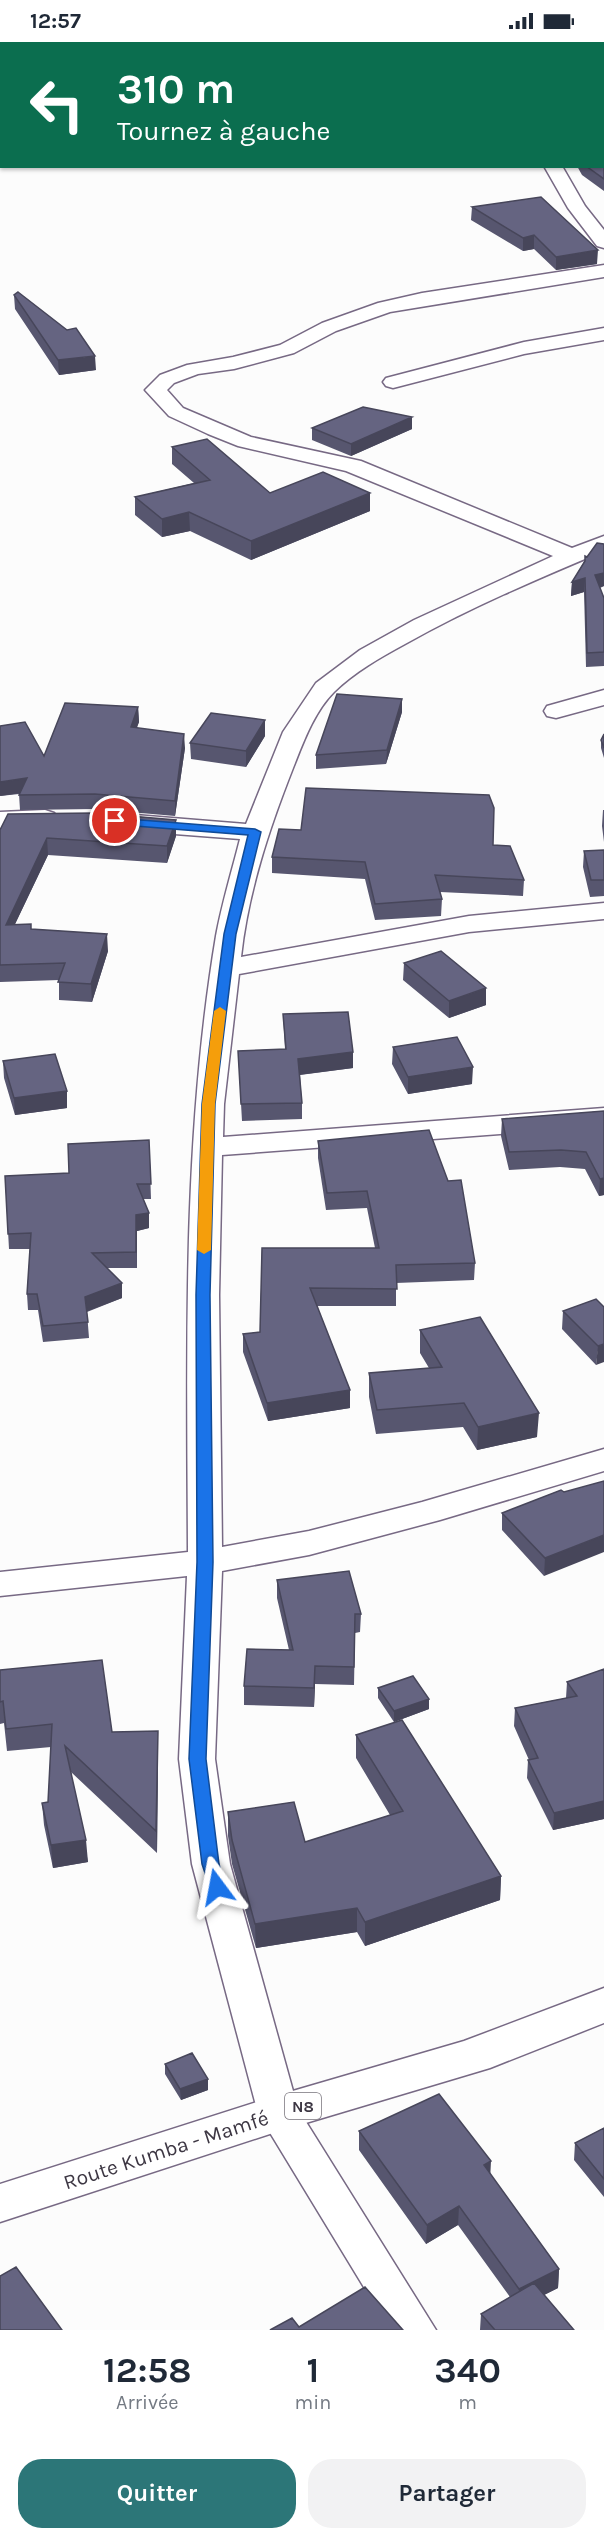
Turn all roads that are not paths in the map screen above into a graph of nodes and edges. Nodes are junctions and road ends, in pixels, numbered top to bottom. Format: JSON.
{"nodes":[{"id":1,"x":554,"y":168,"type":"edge"},
{"id":2,"x":603,"y":239,"type":"edge"},
{"id":3,"x":604,"y":271,"type":"edge"},
{"id":4,"x":604,"y":334,"type":"edge"},
{"id":5,"x":393,"y":382,"type":"dead end"},
{"id":6,"x":604,"y":543,"type":"edge"},
{"id":7,"x":572,"y":556,"type":"junction"},
{"id":8,"x":604,"y":697,"type":"edge"},
{"id":9,"x":556,"y":711,"type":"dead end"},
{"id":10,"x":69,"y":819,"type":"edge"},
{"id":11,"x":0,"y":820,"type":"edge"},
{"id":12,"x":115,"y":821,"type":"edge"},
{"id":13,"x":255,"y":832,"type":"junction"},
{"id":14,"x":604,"y":911,"type":"edge"},
{"id":15,"x":225,"y":968,"type":"junction"},
{"id":16,"x":604,"y":1117,"type":"edge"},
{"id":17,"x":208,"y":1147,"type":"junction"},
{"id":18,"x":604,"y":1460,"type":"edge"},
{"id":19,"x":205,"y":1562,"type":"junction"},
{"id":20,"x":0,"y":1584,"type":"edge"},
{"id":21,"x":604,"y":2006,"type":"edge"},
{"id":22,"x":279,"y":2113,"type":"junction"},
{"id":23,"x":0,"y":2203,"type":"edge"},
{"id":24,"x":414,"y":2330,"type":"edge"}],
"edges":[{"from":1,"to":2,"type":"street"},
{"from":3,"to":7,"type":"street"},
{"from":4,"to":5,"type":"street"},
{"from":6,"to":7,"type":"street"},
{"from":7,"to":13,"type":"street"},
{"from":8,"to":9,"type":"street"},
{"from":10,"to":11,"type":"street"},
{"from":12,"to":13,"type":"street"},
{"from":13,"to":15,"type":"street"},
{"from":14,"to":15,"type":"street"},
{"from":15,"to":17,"type":"street"},
{"from":16,"to":17,"type":"street"},
{"from":17,"to":19,"type":"street"},
{"from":18,"to":19,"type":"street"},
{"from":19,"to":20,"type":"street"},
{"from":19,"to":22,"type":"street"},
{"from":21,"to":22,"type":"highway","name":"Route Kumba - Mamfé","number":"N8"},
{"from":22,"to":23,"type":"highway","name":"Route Kumba - Mamfé","number":"N8"},
{"from":22,"to":24,"type":"street"}]}
